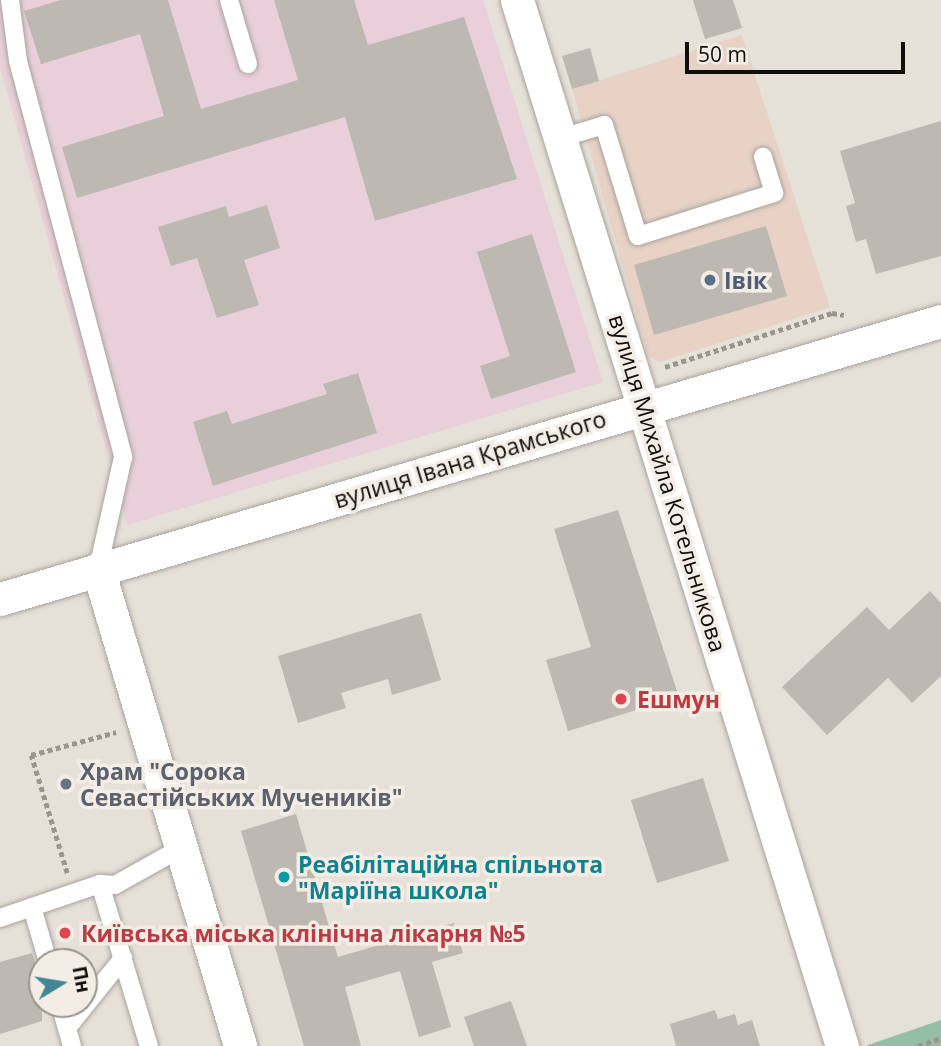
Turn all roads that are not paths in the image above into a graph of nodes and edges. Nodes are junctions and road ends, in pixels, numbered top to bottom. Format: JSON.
{"nodes":[{"id":1,"x":10,"y":0,"type":"edge"},
{"id":2,"x":229,"y":0,"type":"edge"},
{"id":3,"x":517,"y":0,"type":"edge"},
{"id":4,"x":248,"y":64,"type":"dead end"},
{"id":5,"x":561,"y":138,"type":"junction"},
{"id":6,"x":763,"y":157,"type":"dead end"},
{"id":7,"x":941,"y":321,"type":"edge"},
{"id":8,"x":640,"y":392,"type":"junction"},
{"id":9,"x":98,"y":569,"type":"junction"},
{"id":10,"x":0,"y":599,"type":"edge"},
{"id":11,"x":181,"y":848,"type":"junction"},
{"id":12,"x":100,"y":884,"type":"junction"},
{"id":13,"x":32,"y":907,"type":"junction"},
{"id":14,"x":0,"y":918,"type":"edge"},
{"id":15,"x":44,"y":948,"type":"edge"},
{"id":16,"x":123,"y":958,"type":"junction"},
{"id":17,"x":64,"y":1018,"type":"edge"},
{"id":18,"x":67,"y":1028,"type":"junction"},
{"id":19,"x":72,"y":1046,"type":"edge"},
{"id":20,"x":149,"y":1046,"type":"edge"},
{"id":21,"x":240,"y":1046,"type":"edge"},
{"id":22,"x":842,"y":1046,"type":"edge"}],
"edges":[{"from":1,"to":9,"type":"lane"},
{"from":2,"to":4,"type":"lane"},
{"from":3,"to":5,"type":"street","name":"вулиця Михайла Котельникова"},
{"from":5,"to":6,"type":"lane"},
{"from":5,"to":8,"type":"street","name":"вулиця Михайла Котельникова"},
{"from":7,"to":8,"type":"street","name":"вулиця Івана Крамського"},
{"from":8,"to":9,"type":"street","name":"вулиця Івана Крамського"},
{"from":8,"to":22,"type":"street","name":"вулиця Михайла Котельникова"},
{"from":9,"to":10,"type":"street","name":"вулиця Івана Крамського"},
{"from":9,"to":11,"type":"street"},
{"from":11,"to":12,"type":"lane"},
{"from":11,"to":21,"type":"street"},
{"from":12,"to":13,"type":"lane"},
{"from":12,"to":16,"type":"lane"},
{"from":13,"to":14,"type":"lane"},
{"from":13,"to":15,"type":"lane"},
{"from":16,"to":18,"type":"lane"},
{"from":16,"to":20,"type":"lane"},
{"from":17,"to":18,"type":"lane"},
{"from":18,"to":19,"type":"lane"}]}
